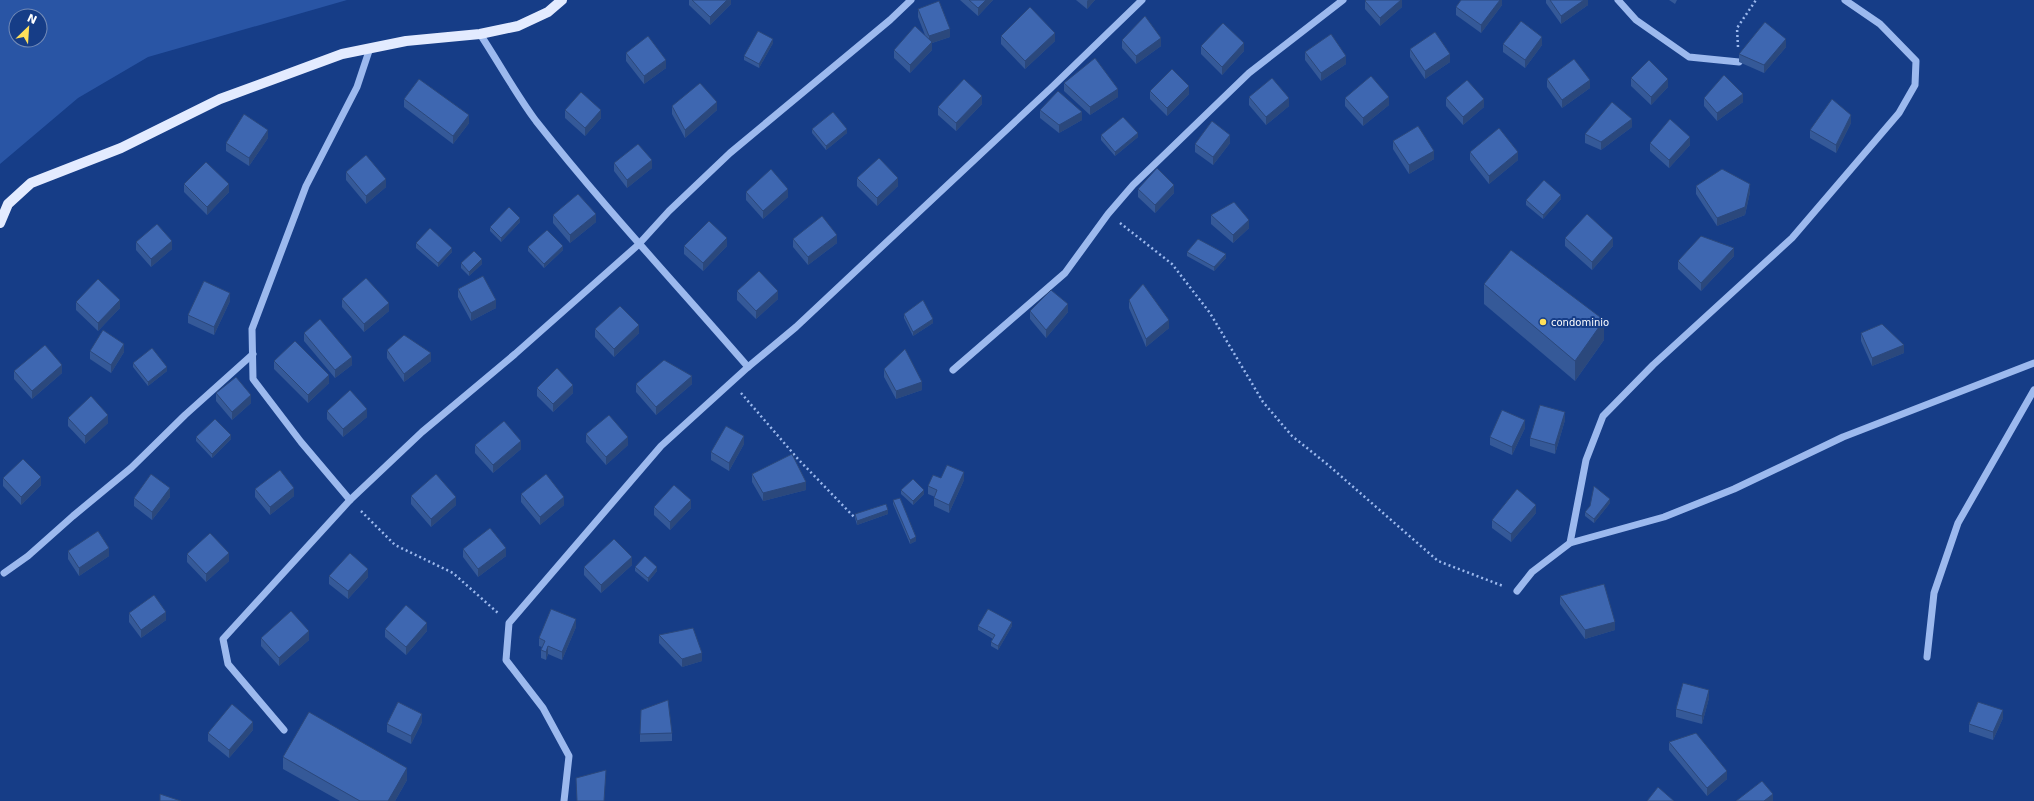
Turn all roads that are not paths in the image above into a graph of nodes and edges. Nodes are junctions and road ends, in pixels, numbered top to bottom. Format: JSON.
{"nodes":[{"id":1,"x":562,"y":0,"type":"edge"},
{"id":2,"x":911,"y":0,"type":"edge"},
{"id":3,"x":1142,"y":0,"type":"edge"},
{"id":4,"x":1343,"y":0,"type":"edge"},
{"id":5,"x":1618,"y":0,"type":"edge"},
{"id":6,"x":1846,"y":0,"type":"edge"},
{"id":7,"x":480,"y":34,"type":"junction"},
{"id":8,"x":370,"y":48,"type":"junction"},
{"id":9,"x":1739,"y":62,"type":"edge"},
{"id":10,"x":0,"y":223,"type":"edge"},
{"id":11,"x":638,"y":245,"type":"junction"},
{"id":12,"x":253,"y":354,"type":"junction"},
{"id":13,"x":2034,"y":363,"type":"edge"},
{"id":14,"x":748,"y":367,"type":"junction"},
{"id":15,"x":953,"y":370,"type":"dead end"},
{"id":16,"x":2034,"y":390,"type":"edge"},
{"id":17,"x":350,"y":500,"type":"junction"},
{"id":18,"x":1570,"y":543,"type":"junction"},
{"id":19,"x":4,"y":573,"type":"dead end"},
{"id":20,"x":1517,"y":592,"type":"road end"},
{"id":21,"x":1927,"y":657,"type":"dead end"},
{"id":22,"x":284,"y":730,"type":"dead end"},
{"id":23,"x":564,"y":801,"type":"edge"}],
"edges":[{"from":1,"to":7,"type":"main road"},
{"from":2,"to":11,"type":"street"},
{"from":3,"to":14,"type":"street"},
{"from":4,"to":15,"type":"street"},
{"from":5,"to":9,"type":"street"},
{"from":6,"to":18,"type":"street"},
{"from":7,"to":8,"type":"main road"},
{"from":7,"to":11,"type":"street"},
{"from":8,"to":10,"type":"main road"},
{"from":8,"to":12,"type":"street"},
{"from":11,"to":14,"type":"street"},
{"from":11,"to":17,"type":"street"},
{"from":12,"to":17,"type":"street"},
{"from":12,"to":19,"type":"street"},
{"from":13,"to":18,"type":"street"},
{"from":14,"to":23,"type":"street"},
{"from":16,"to":21,"type":"street"},
{"from":17,"to":22,"type":"street"},
{"from":18,"to":20,"type":"street"}]}
